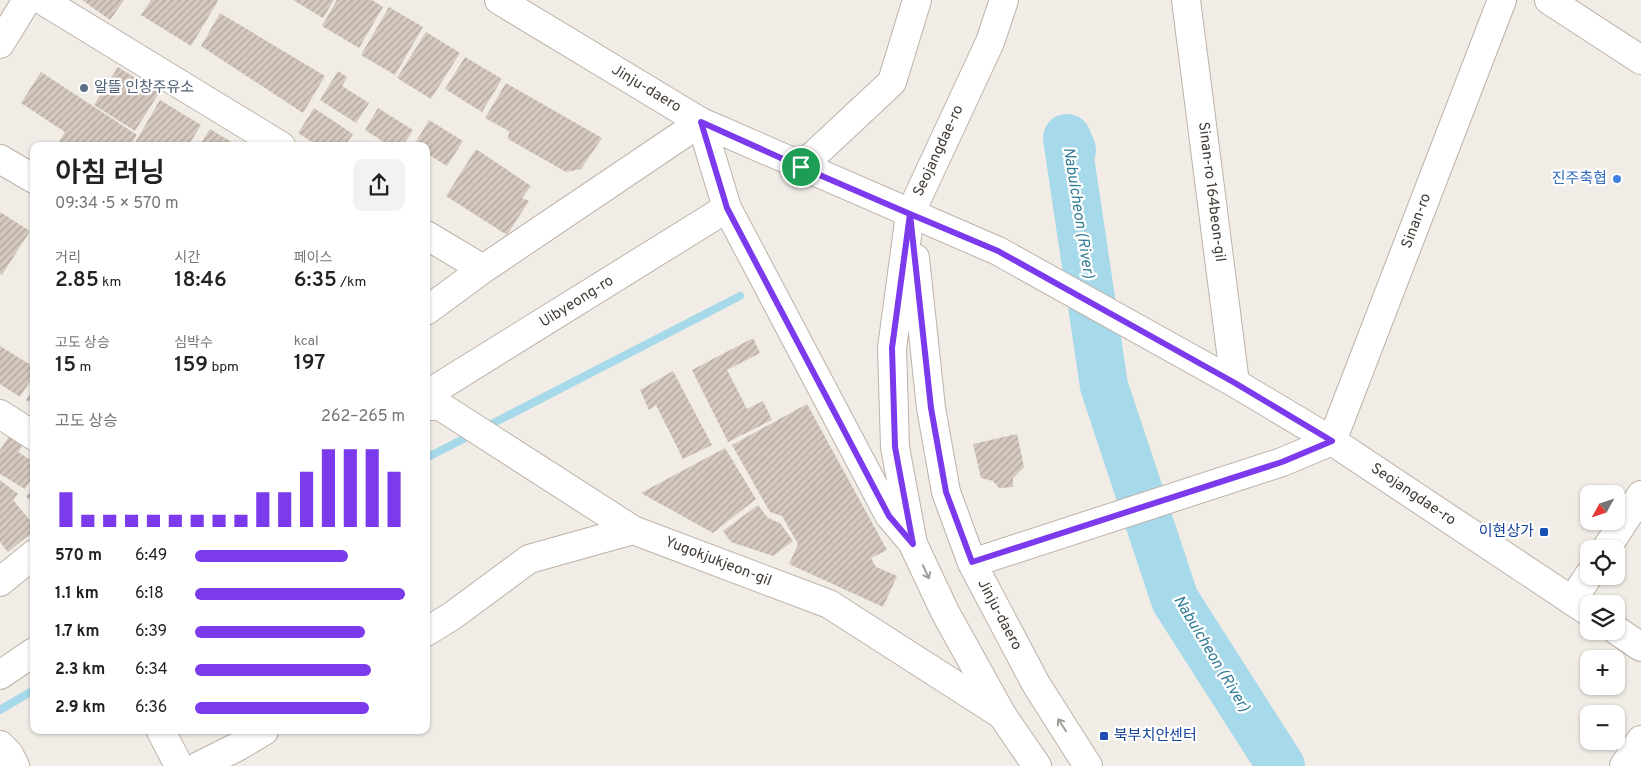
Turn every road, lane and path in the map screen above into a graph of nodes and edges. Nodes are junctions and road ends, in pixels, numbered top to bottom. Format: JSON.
{"nodes":[{"id":1,"x":27,"y":0,"type":"edge"},
{"id":2,"x":42,"y":0,"type":"edge"},
{"id":3,"x":499,"y":0,"type":"edge"},
{"id":4,"x":917,"y":0,"type":"edge"},
{"id":5,"x":1004,"y":0,"type":"edge"},
{"id":6,"x":1186,"y":0,"type":"edge"},
{"id":7,"x":1502,"y":0,"type":"edge"},
{"id":8,"x":1549,"y":0,"type":"edge"},
{"id":9,"x":0,"y":44,"type":"edge"},
{"id":10,"x":1641,"y":60,"type":"edge"},
{"id":11,"x":701,"y":122,"type":"junction"},
{"id":12,"x":274,"y":142,"type":"edge"},
{"id":13,"x":0,"y":159,"type":"edge"},
{"id":14,"x":801,"y":167,"type":"junction"},
{"id":15,"x":30,"y":178,"type":"edge"},
{"id":16,"x":727,"y":208,"type":"junction"},
{"id":17,"x":910,"y":214,"type":"junction"},
{"id":18,"x":430,"y":237,"type":"edge"},
{"id":19,"x":482,"y":269,"type":"junction"},
{"id":20,"x":430,"y":308,"type":"edge"},
{"id":21,"x":1235,"y":383,"type":"junction"},
{"id":22,"x":431,"y":402,"type":"edge"},
{"id":23,"x":0,"y":414,"type":"edge"},
{"id":24,"x":30,"y":433,"type":"edge"},
{"id":25,"x":1332,"y":441,"type":"junction"},
{"id":26,"x":1641,"y":495,"type":"edge"},
{"id":27,"x":633,"y":530,"type":"junction"},
{"id":28,"x":1612,"y":540,"type":"edge"},
{"id":29,"x":913,"y":544,"type":"junction"},
{"id":30,"x":30,"y":557,"type":"edge"},
{"id":31,"x":972,"y":562,"type":"junction"},
{"id":32,"x":0,"y":582,"type":"edge"},
{"id":33,"x":1580,"y":606,"type":"edge"},
{"id":34,"x":430,"y":630,"type":"edge"},
{"id":35,"x":1625,"y":636,"type":"edge"},
{"id":36,"x":1641,"y":647,"type":"edge"},
{"id":37,"x":30,"y":655,"type":"edge"},
{"id":38,"x":0,"y":675,"type":"edge"},
{"id":39,"x":1002,"y":715,"type":"junction"},
{"id":40,"x":163,"y":734,"type":"edge"},
{"id":41,"x":259,"y":734,"type":"edge"},
{"id":42,"x":1641,"y":740,"type":"edge"},
{"id":43,"x":0,"y":745,"type":"edge"},
{"id":44,"x":15,"y":766,"type":"edge"},
{"id":45,"x":179,"y":766,"type":"edge"},
{"id":46,"x":199,"y":766,"type":"edge"},
{"id":47,"x":1037,"y":766,"type":"edge"},
{"id":48,"x":1088,"y":766,"type":"edge"},
{"id":49,"x":1624,"y":766,"type":"edge"}],
"edges":[{"from":1,"to":9,"type":"street"},
{"from":2,"to":12,"type":"street"},
{"from":3,"to":11,"type":"street","name":"Jinju-daero"},
{"from":4,"to":14,"type":"street"},
{"from":5,"to":17,"type":"street","name":"Seojangdae-ro"},
{"from":6,"to":21,"type":"street","name":"Sinan-ro 164beon-gil"},
{"from":7,"to":25,"type":"street","name":"Sinan-ro"},
{"from":8,"to":10,"type":"street"},
{"from":11,"to":14,"type":"street","name":"Jinju-daero"},
{"from":11,"to":16,"type":"street"},
{"from":11,"to":19,"type":"street"},
{"from":13,"to":15,"type":"street"},
{"from":14,"to":17,"type":"street","name":"Jinju-daero"},
{"from":16,"to":22,"type":"street","name":"Uibyeong-ro"},
{"from":16,"to":29,"type":"street"},
{"from":17,"to":21,"type":"street","name":"Seojangdae-ro"},
{"from":17,"to":29,"type":"street"},
{"from":17,"to":31,"type":"street","name":"Jinju-daero"},
{"from":18,"to":19,"type":"street"},
{"from":19,"to":20,"type":"street"},
{"from":21,"to":25,"type":"street","name":"Seojangdae-ro"},
{"from":22,"to":27,"type":"street","name":"Yugokjukjeon-gil"},
{"from":23,"to":24,"type":"street"},
{"from":25,"to":31,"type":"street"},
{"from":25,"to":33,"type":"street","name":"Seojangdae-ro"},
{"from":26,"to":28,"type":"street"},
{"from":27,"to":34,"type":"street"},
{"from":27,"to":39,"type":"street","name":"Yugokjukjeon-gil"},
{"from":29,"to":39,"type":"street","one_way":true},
{"from":30,"to":32,"type":"street"},
{"from":48,"to":31,"type":"street","name":"Jinju-daero","one_way":true},
{"from":35,"to":36,"type":"street"},
{"from":37,"to":38,"type":"street"},
{"from":39,"to":47,"type":"street"},
{"from":40,"to":45,"type":"street"},
{"from":41,"to":46,"type":"street"},
{"from":42,"to":49,"type":"street"},
{"from":43,"to":44,"type":"street"}]}
